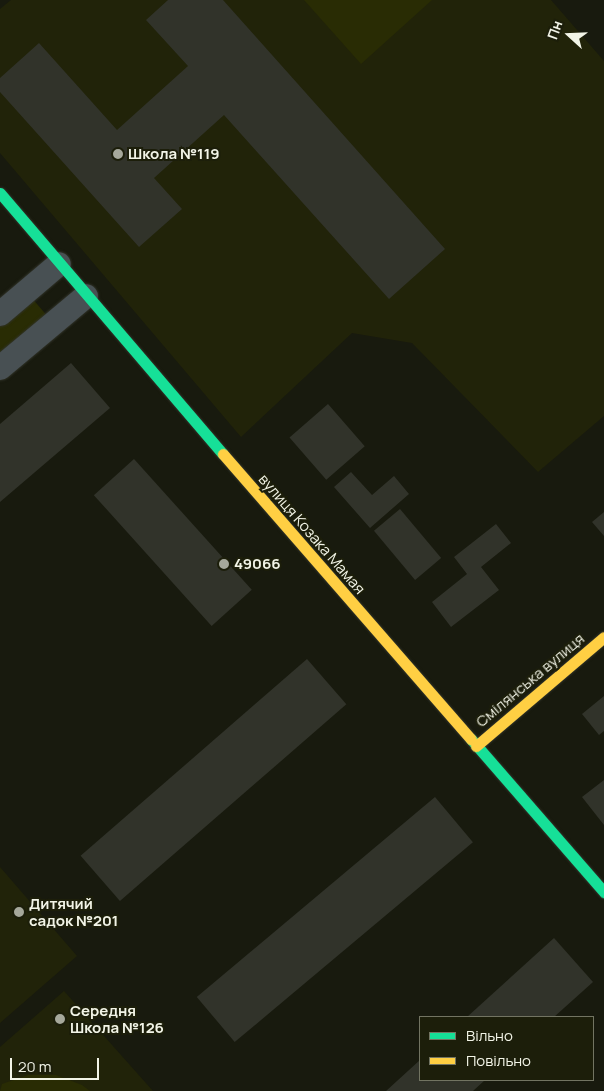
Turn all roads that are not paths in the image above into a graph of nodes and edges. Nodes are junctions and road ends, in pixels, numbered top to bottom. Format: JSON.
{"nodes":[{"id":1,"x":0,"y":193,"type":"edge"},
{"id":2,"x":59,"y":264,"type":"junction"},
{"id":3,"x":86,"y":296,"type":"junction"},
{"id":4,"x":0,"y":314,"type":"edge"},
{"id":5,"x":0,"y":368,"type":"edge"},
{"id":6,"x":604,"y":637,"type":"edge"},
{"id":7,"x":476,"y":746,"type":"junction"},
{"id":8,"x":604,"y":892,"type":"edge"}],
"edges":[{"from":1,"to":2,"type":"street","name":"вулиця Козака Мамая"},
{"from":2,"to":3,"type":"street","name":"вулиця Козака Мамая"},
{"from":2,"to":4,"type":"street"},
{"from":3,"to":5,"type":"street"},
{"from":3,"to":7,"type":"street","name":"вулиця Козака Мамая"},
{"from":6,"to":7,"type":"street","name":"Смілянська вулиця"},
{"from":7,"to":8,"type":"street","name":"вулиця Козака Мамая"}]}
